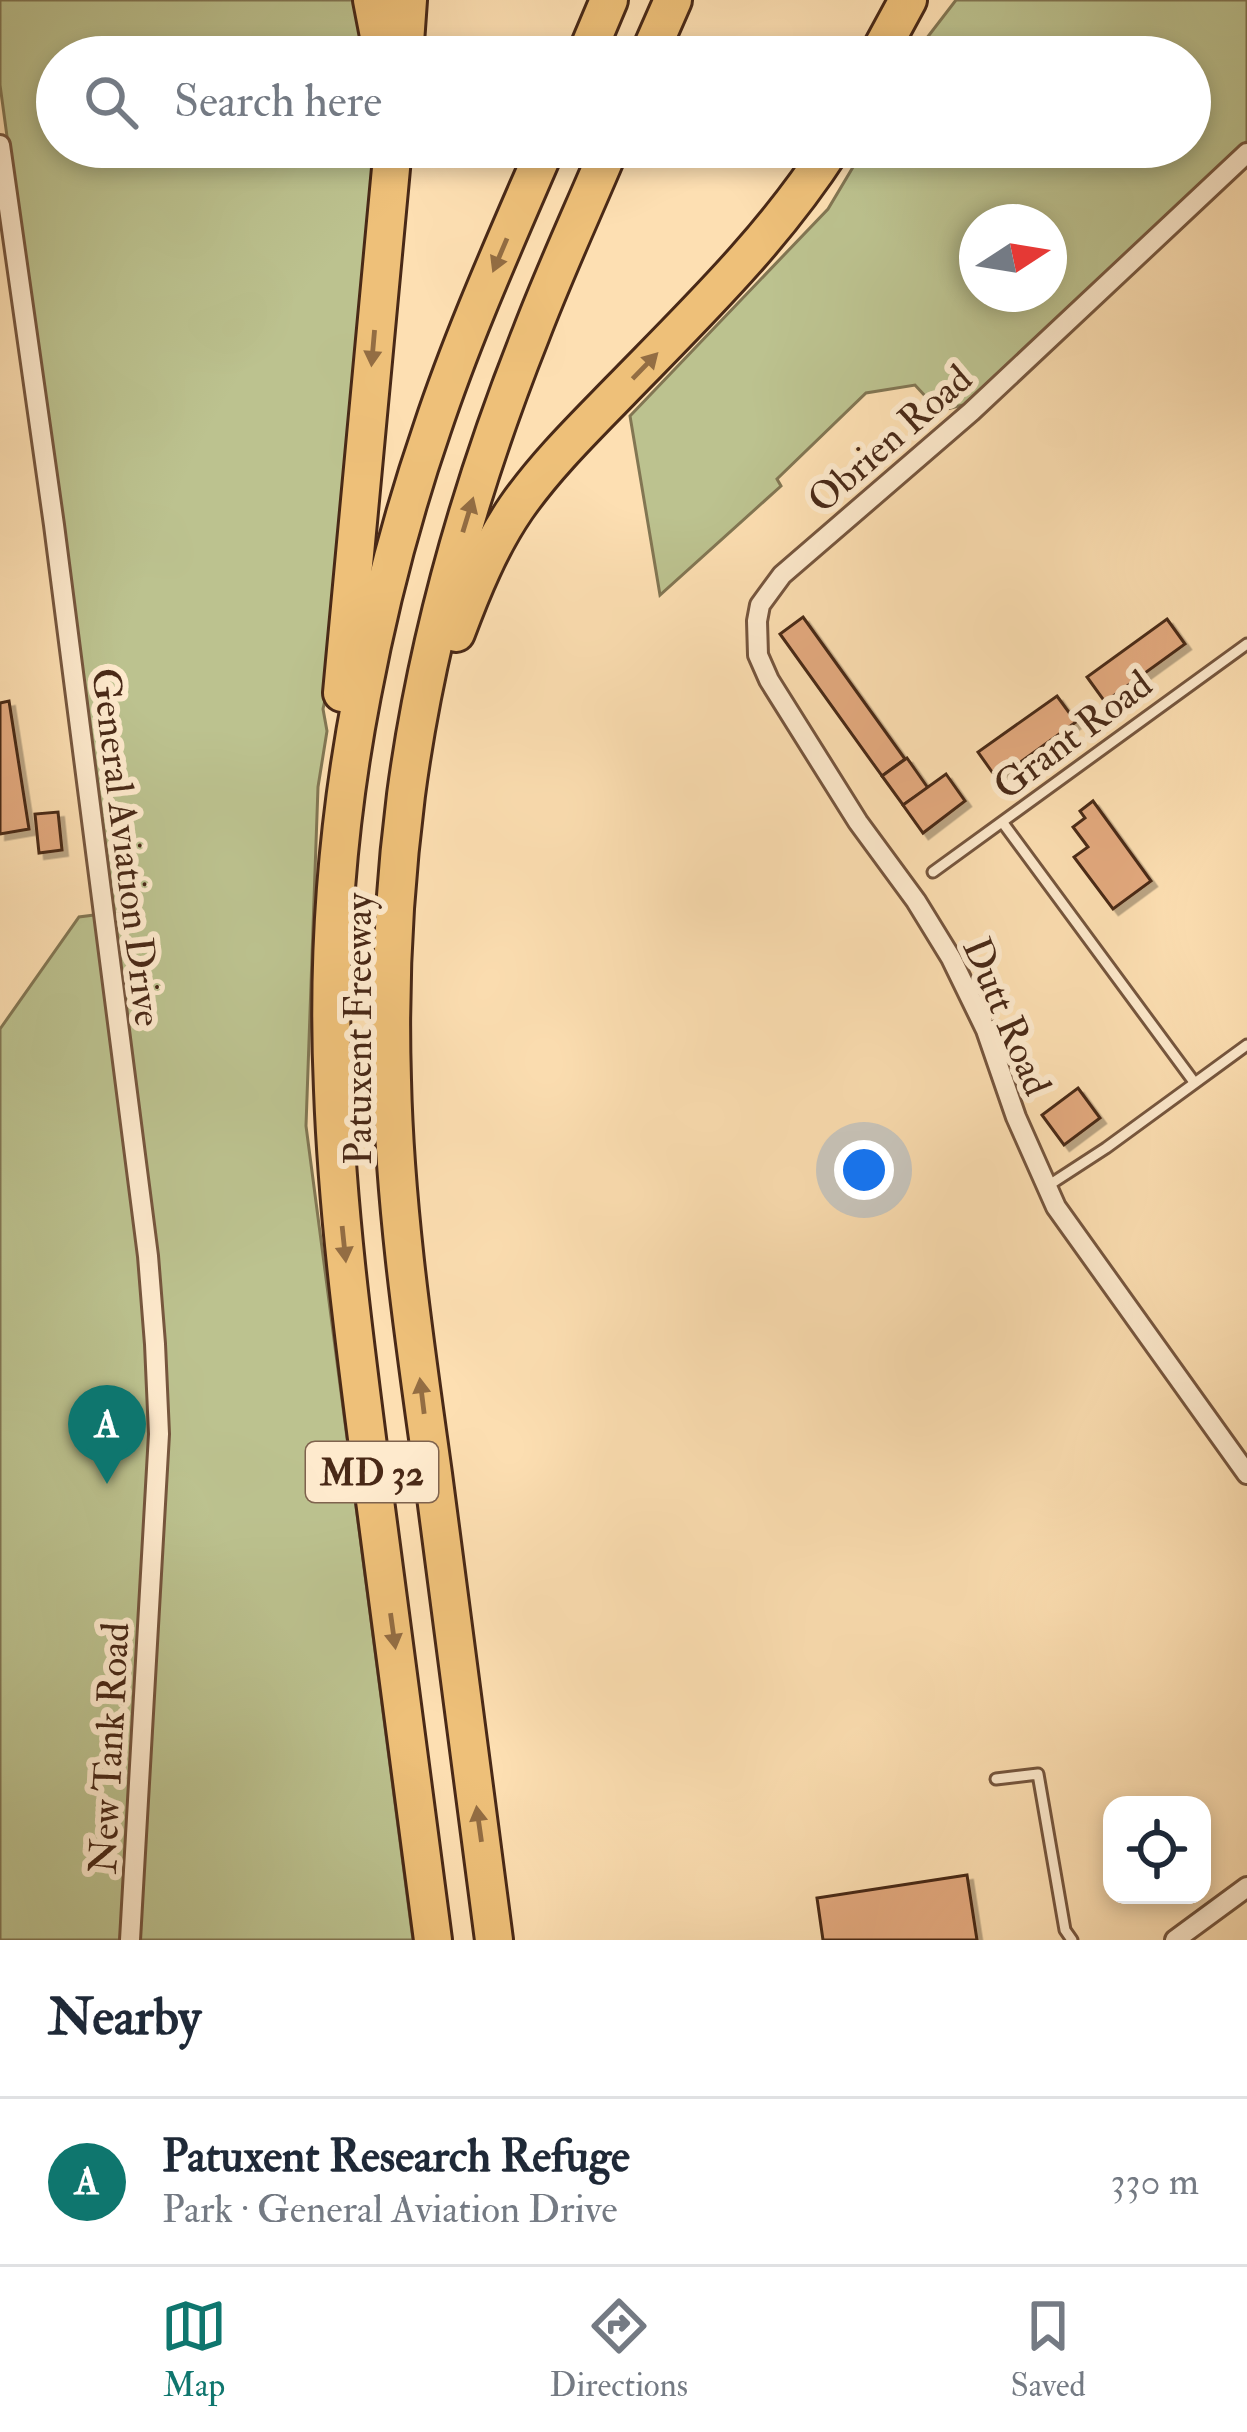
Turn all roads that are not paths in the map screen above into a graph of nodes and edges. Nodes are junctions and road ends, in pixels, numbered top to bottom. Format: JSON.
{"nodes":[{"id":1,"x":372,"y":0,"type":"edge"},
{"id":2,"x":408,"y":0,"type":"edge"},
{"id":3,"x":609,"y":0,"type":"edge"},
{"id":4,"x":673,"y":0,"type":"edge"},
{"id":5,"x":908,"y":0,"type":"edge"},
{"id":6,"x":379,"y":36,"type":"edge"},
{"id":7,"x":405,"y":36,"type":"edge"},
{"id":8,"x":594,"y":36,"type":"edge"},
{"id":9,"x":657,"y":36,"type":"edge"},
{"id":10,"x":888,"y":36,"type":"edge"},
{"id":11,"x":0,"y":145,"type":"edge"},
{"id":12,"x":1247,"y":153,"type":"edge"},
{"id":13,"x":389,"y":168,"type":"edge"},
{"id":14,"x":537,"y":168,"type":"edge"},
{"id":15,"x":601,"y":168,"type":"edge"},
{"id":16,"x":818,"y":168,"type":"edge"},
{"id":17,"x":782,"y":575,"type":"joint"},
{"id":18,"x":1247,"y":644,"type":"edge"},
{"id":19,"x":1003,"y":824,"type":"junction"},
{"id":20,"x":933,"y":872,"type":"dead end"},
{"id":21,"x":332,"y":1002,"type":"junction"},
{"id":22,"x":392,"y":1002,"type":"junction"},
{"id":23,"x":1247,"y":1045,"type":"edge"},
{"id":24,"x":1194,"y":1082,"type":"junction"},
{"id":25,"x":1046,"y":1187,"type":"junction"},
{"id":26,"x":1247,"y":1474,"type":"edge"},
{"id":27,"x":152,"y":1561,"type":"joint"},
{"id":28,"x":996,"y":1779,"type":"dead end"},
{"id":29,"x":1247,"y":1887,"type":"edge"},
{"id":30,"x":130,"y":1940,"type":"edge"},
{"id":31,"x":434,"y":1940,"type":"edge"},
{"id":32,"x":494,"y":1940,"type":"edge"},
{"id":33,"x":1072,"y":1940,"type":"edge"},
{"id":34,"x":1174,"y":1940,"type":"edge"}],
"edges":[{"from":1,"to":6,"type":"highway"},
{"from":2,"to":7,"type":"highway"},
{"from":3,"to":8,"type":"highway"},
{"from":4,"to":9,"type":"highway"},
{"from":5,"to":10,"type":"highway"},
{"from":11,"to":27,"type":"street","name":"General Aviation Drive"},
{"from":12,"to":17,"type":"street","name":"Obrien Road"},
{"from":13,"to":21,"type":"highway","one_way":true},
{"from":14,"to":21,"type":"highway","name":"Patuxent Freeway","number":"MD 32","one_way":true},
{"from":22,"to":15,"type":"highway","name":"Patuxent Freeway","number":"MD 32","one_way":true},
{"from":22,"to":16,"type":"highway","one_way":true},
{"from":17,"to":25,"type":"street","name":"Dutt Road"},
{"from":18,"to":19,"type":"lane","name":"Grant Road"},
{"from":19,"to":20,"type":"lane","name":"Grant Road"},
{"from":19,"to":24,"type":"lane"},
{"from":21,"to":31,"type":"highway","name":"Patuxent Freeway","number":"MD 32","one_way":true},
{"from":32,"to":22,"type":"highway","name":"Patuxent Freeway","number":"MD 32","one_way":true},
{"from":23,"to":24,"type":"lane"},
{"from":24,"to":25,"type":"lane"},
{"from":25,"to":26,"type":"street","name":"Dutt Road"},
{"from":27,"to":30,"type":"street","name":"New Tank Road"},
{"from":28,"to":33,"type":"lane"},
{"from":29,"to":34,"type":"street"}]}
